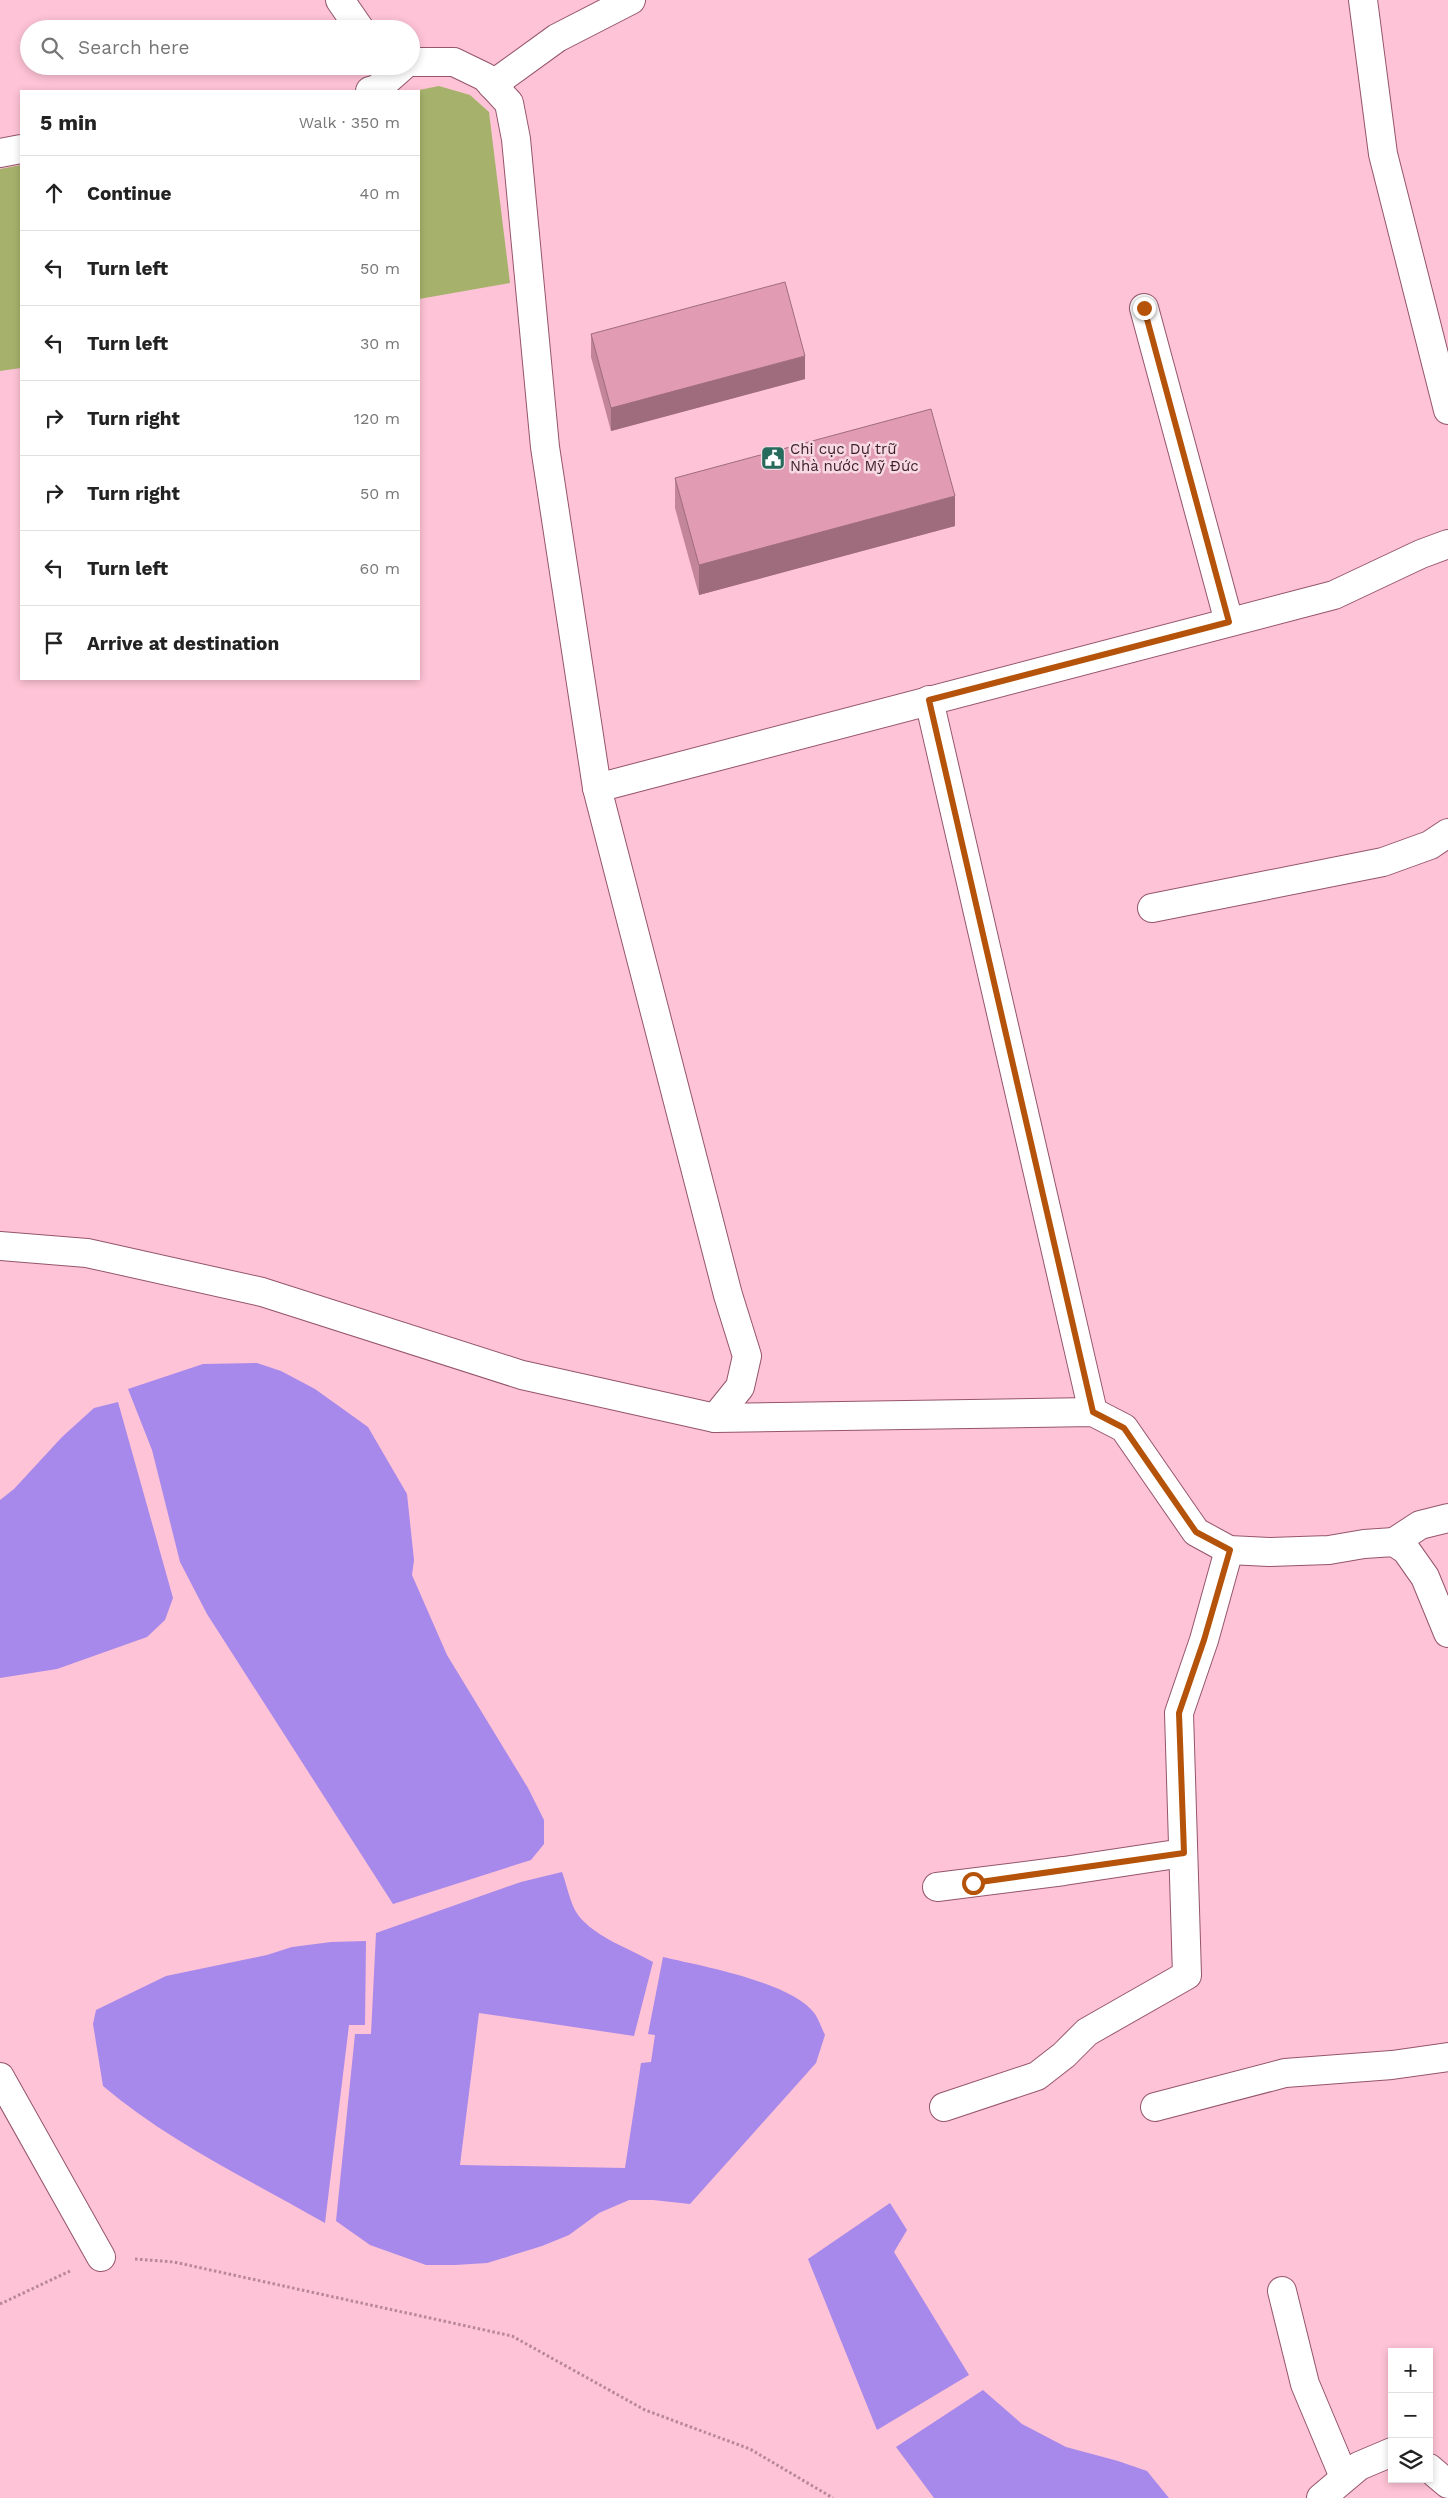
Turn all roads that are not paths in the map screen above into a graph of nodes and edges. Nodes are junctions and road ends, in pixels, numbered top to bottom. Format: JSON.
{"nodes":[{"id":1,"x":340,"y":0,"type":"edge"},
{"id":2,"x":630,"y":0,"type":"edge"},
{"id":3,"x":1363,"y":0,"type":"edge"},
{"id":4,"x":354,"y":20,"type":"edge"},
{"id":5,"x":420,"y":62,"type":"edge"},
{"id":6,"x":393,"y":75,"type":"edge"},
{"id":7,"x":492,"y":84,"type":"junction"},
{"id":8,"x":374,"y":90,"type":"edge"},
{"id":9,"x":20,"y":149,"type":"edge"},
{"id":10,"x":0,"y":153,"type":"edge"},
{"id":11,"x":1144,"y":308,"type":"dead end"},
{"id":12,"x":1448,"y":410,"type":"edge"},
{"id":13,"x":1448,"y":544,"type":"edge"},
{"id":14,"x":1229,"y":622,"type":"junction"},
{"id":15,"x":929,"y":700,"type":"junction"},
{"id":16,"x":597,"y":788,"type":"junction"},
{"id":17,"x":1448,"y":833,"type":"edge"},
{"id":18,"x":1152,"y":908,"type":"dead end"},
{"id":19,"x":0,"y":1246,"type":"edge"},
{"id":20,"x":1093,"y":1412,"type":"junction"},
{"id":21,"x":715,"y":1418,"type":"junction"},
{"id":22,"x":1448,"y":1518,"type":"edge"},
{"id":23,"x":1394,"y":1542,"type":"junction"},
{"id":24,"x":1230,"y":1550,"type":"junction"},
{"id":25,"x":1448,"y":1632,"type":"edge"},
{"id":26,"x":1184,"y":1853,"type":"junction"},
{"id":27,"x":937,"y":1887,"type":"dead end"},
{"id":28,"x":1448,"y":2057,"type":"edge"},
{"id":29,"x":0,"y":2077,"type":"edge"},
{"id":30,"x":944,"y":2107,"type":"dead end"},
{"id":31,"x":1155,"y":2107,"type":"dead end"},
{"id":32,"x":101,"y":2257,"type":"road end"},
{"id":33,"x":1282,"y":2291,"type":"dead end"},
{"id":34,"x":1388,"y":2454,"type":"edge"},
{"id":35,"x":1433,"y":2471,"type":"edge"},
{"id":36,"x":1344,"y":2478,"type":"junction"},
{"id":37,"x":1448,"y":2484,"type":"edge"},
{"id":38,"x":1321,"y":2498,"type":"edge"}],
"edges":[{"from":1,"to":4,"type":"street"},
{"from":2,"to":7,"type":"street"},
{"from":3,"to":12,"type":"street"},
{"from":5,"to":7,"type":"street"},
{"from":6,"to":8,"type":"street"},
{"from":7,"to":16,"type":"street"},
{"from":9,"to":10,"type":"street"},
{"from":11,"to":14,"type":"street"},
{"from":13,"to":14,"type":"street"},
{"from":14,"to":15,"type":"street"},
{"from":15,"to":16,"type":"street"},
{"from":15,"to":20,"type":"street"},
{"from":16,"to":21,"type":"street"},
{"from":17,"to":18,"type":"street"},
{"from":19,"to":21,"type":"street"},
{"from":20,"to":21,"type":"street"},
{"from":20,"to":24,"type":"street"},
{"from":22,"to":23,"type":"street"},
{"from":23,"to":24,"type":"street"},
{"from":23,"to":25,"type":"street"},
{"from":24,"to":26,"type":"street"},
{"from":26,"to":27,"type":"street"},
{"from":26,"to":30,"type":"street"},
{"from":28,"to":31,"type":"street"},
{"from":29,"to":32,"type":"street"},
{"from":33,"to":36,"type":"street"},
{"from":34,"to":36,"type":"street"},
{"from":35,"to":37,"type":"street"},
{"from":36,"to":38,"type":"street"}]}
